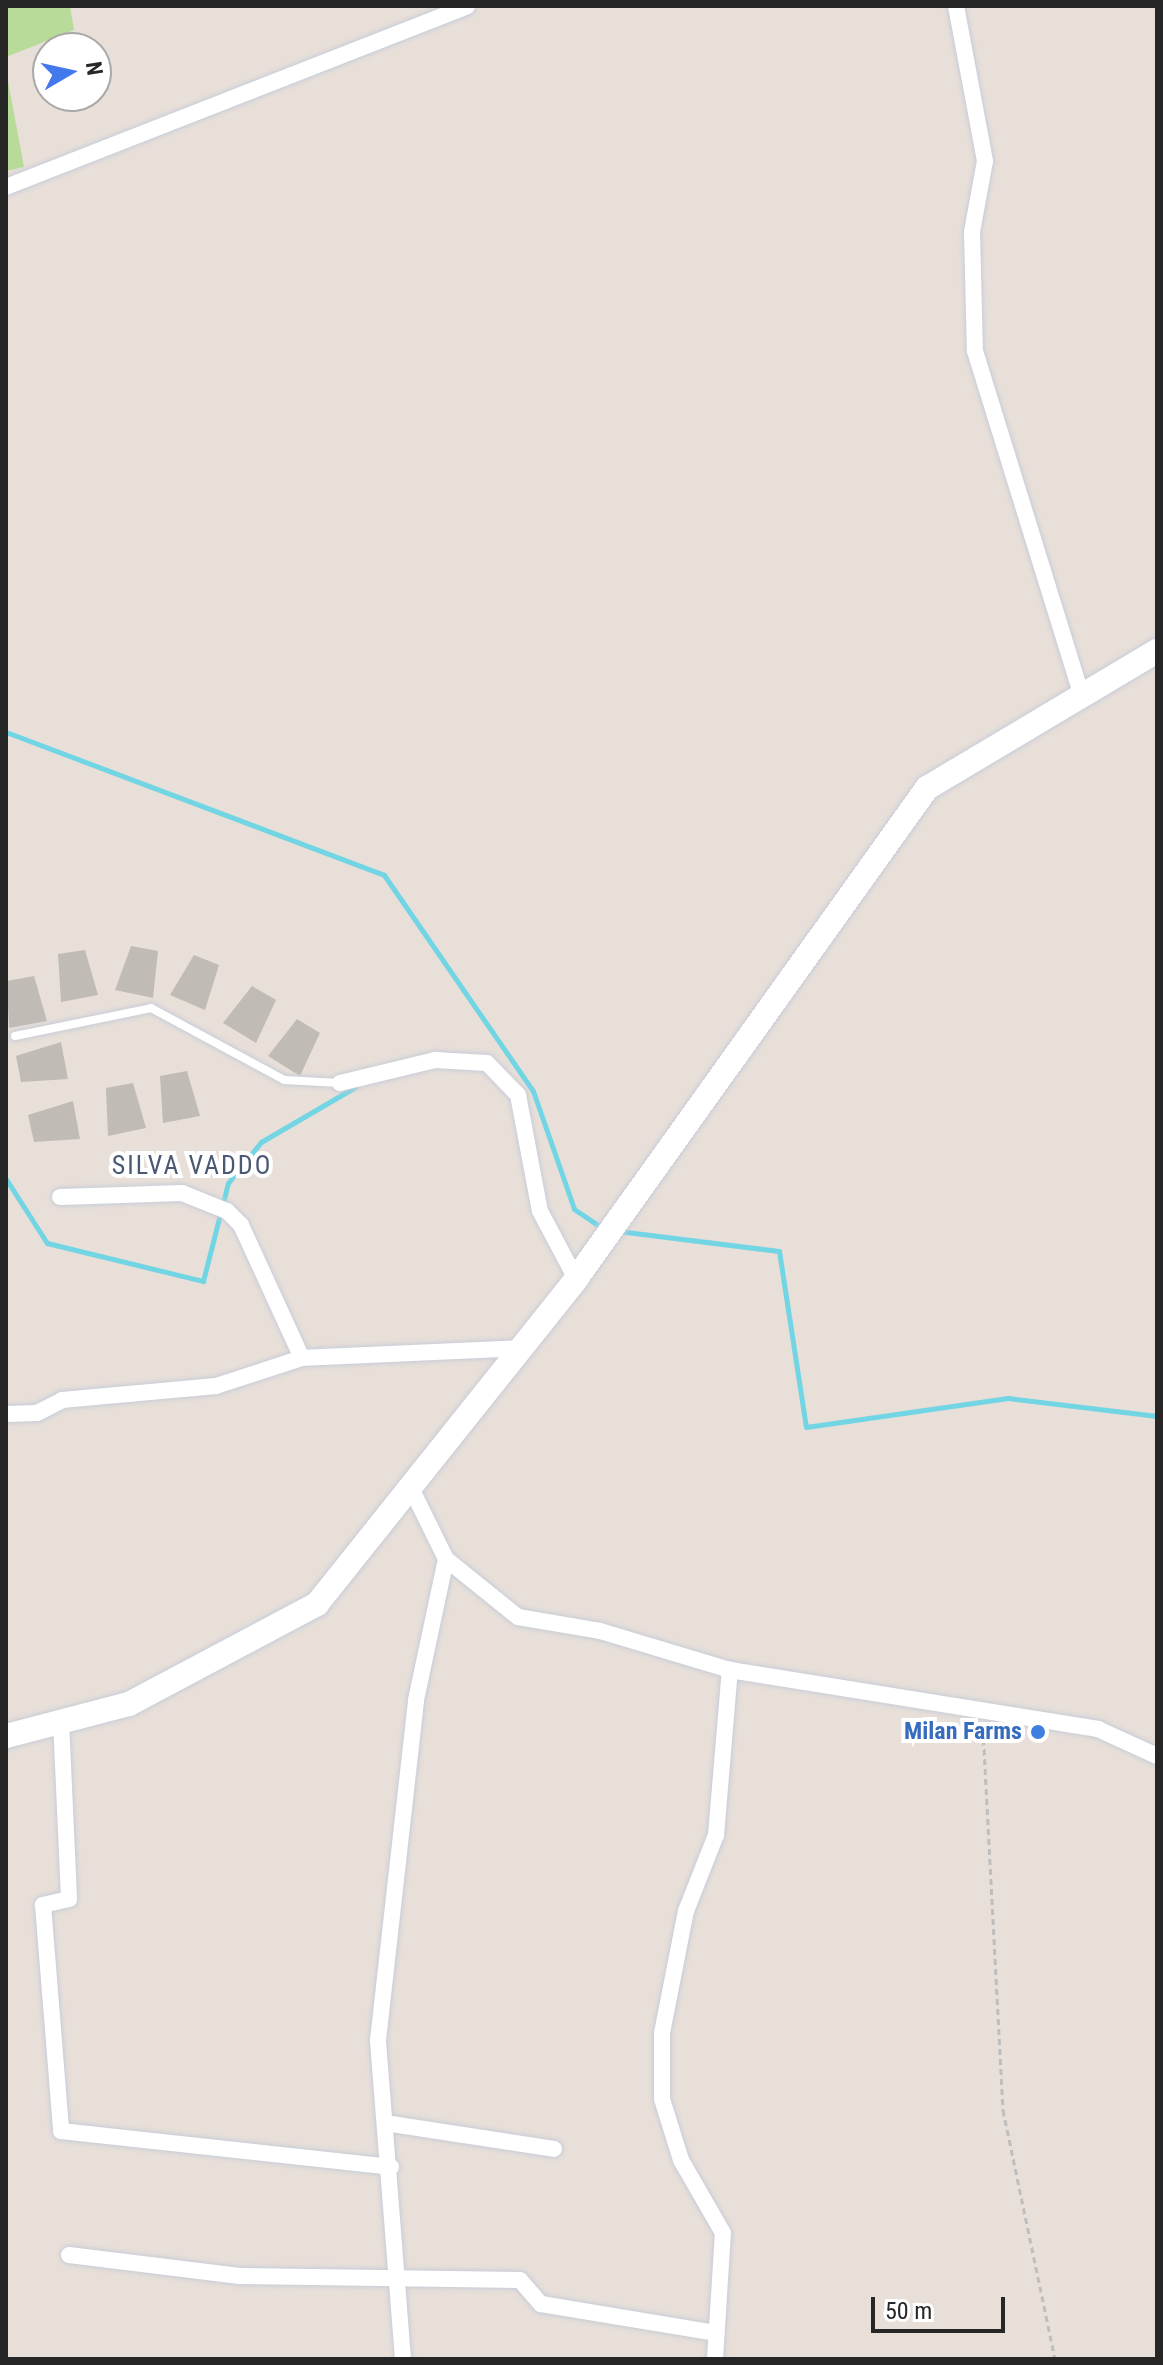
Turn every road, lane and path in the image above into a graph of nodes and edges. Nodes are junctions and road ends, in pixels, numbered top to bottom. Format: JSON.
{"nodes":[{"id":1,"x":467,"y":6,"type":"edge"},
{"id":2,"x":956,"y":6,"type":"edge"},
{"id":3,"x":6,"y":187,"type":"edge"},
{"id":4,"x":1157,"y":651,"type":"edge"},
{"id":5,"x":1082,"y":696,"type":"junction"},
{"id":6,"x":15,"y":1036,"type":"dead end"},
{"id":7,"x":340,"y":1083,"type":"joint"},
{"id":8,"x":60,"y":1197,"type":"dead end"},
{"id":9,"x":576,"y":1279,"type":"junction"},
{"id":10,"x":522,"y":1348,"type":"junction"},
{"id":11,"x":302,"y":1358,"type":"junction"},
{"id":12,"x":6,"y":1414,"type":"edge"},
{"id":13,"x":412,"y":1490,"type":"junction"},
{"id":14,"x":446,"y":1559,"type":"junction"},
{"id":15,"x":730,"y":1670,"type":"junction"},
{"id":16,"x":982,"y":1710,"type":"junction"},
{"id":17,"x":61,"y":1721,"type":"junction"},
{"id":18,"x":6,"y":1736,"type":"edge"},
{"id":19,"x":1157,"y":1756,"type":"edge"},
{"id":20,"x":385,"y":2123,"type":"junction"},
{"id":21,"x":554,"y":2149,"type":"dead end"},
{"id":22,"x":391,"y":2167,"type":"junction"},
{"id":23,"x":69,"y":2255,"type":"dead end"},
{"id":24,"x":401,"y":2274,"type":"junction"},
{"id":25,"x":717,"y":2333,"type":"junction"},
{"id":26,"x":403,"y":2359,"type":"edge"},
{"id":27,"x":715,"y":2359,"type":"edge"},
{"id":28,"x":1055,"y":2359,"type":"edge"}],
"edges":[{"from":1,"to":3,"type":"street"},
{"from":2,"to":5,"type":"street"},
{"from":4,"to":5,"type":"street"},
{"from":5,"to":9,"type":"street"},
{"from":6,"to":7,"type":"lane"},
{"from":7,"to":9,"type":"street"},
{"from":8,"to":11,"type":"street"},
{"from":9,"to":10,"type":"street"},
{"from":10,"to":11,"type":"street"},
{"from":10,"to":13,"type":"street"},
{"from":11,"to":12,"type":"street"},
{"from":13,"to":14,"type":"street"},
{"from":13,"to":17,"type":"street"},
{"from":14,"to":15,"type":"street"},
{"from":14,"to":20,"type":"street"},
{"from":15,"to":16,"type":"street"},
{"from":15,"to":25,"type":"street"},
{"from":16,"to":19,"type":"street"},
{"from":16,"to":28,"type":"path"},
{"from":17,"to":18,"type":"street"},
{"from":17,"to":22,"type":"street"},
{"from":20,"to":21,"type":"street"},
{"from":20,"to":22,"type":"street"},
{"from":22,"to":24,"type":"street"},
{"from":23,"to":24,"type":"street"},
{"from":24,"to":25,"type":"street"},
{"from":24,"to":26,"type":"street"},
{"from":25,"to":27,"type":"street"}]}
